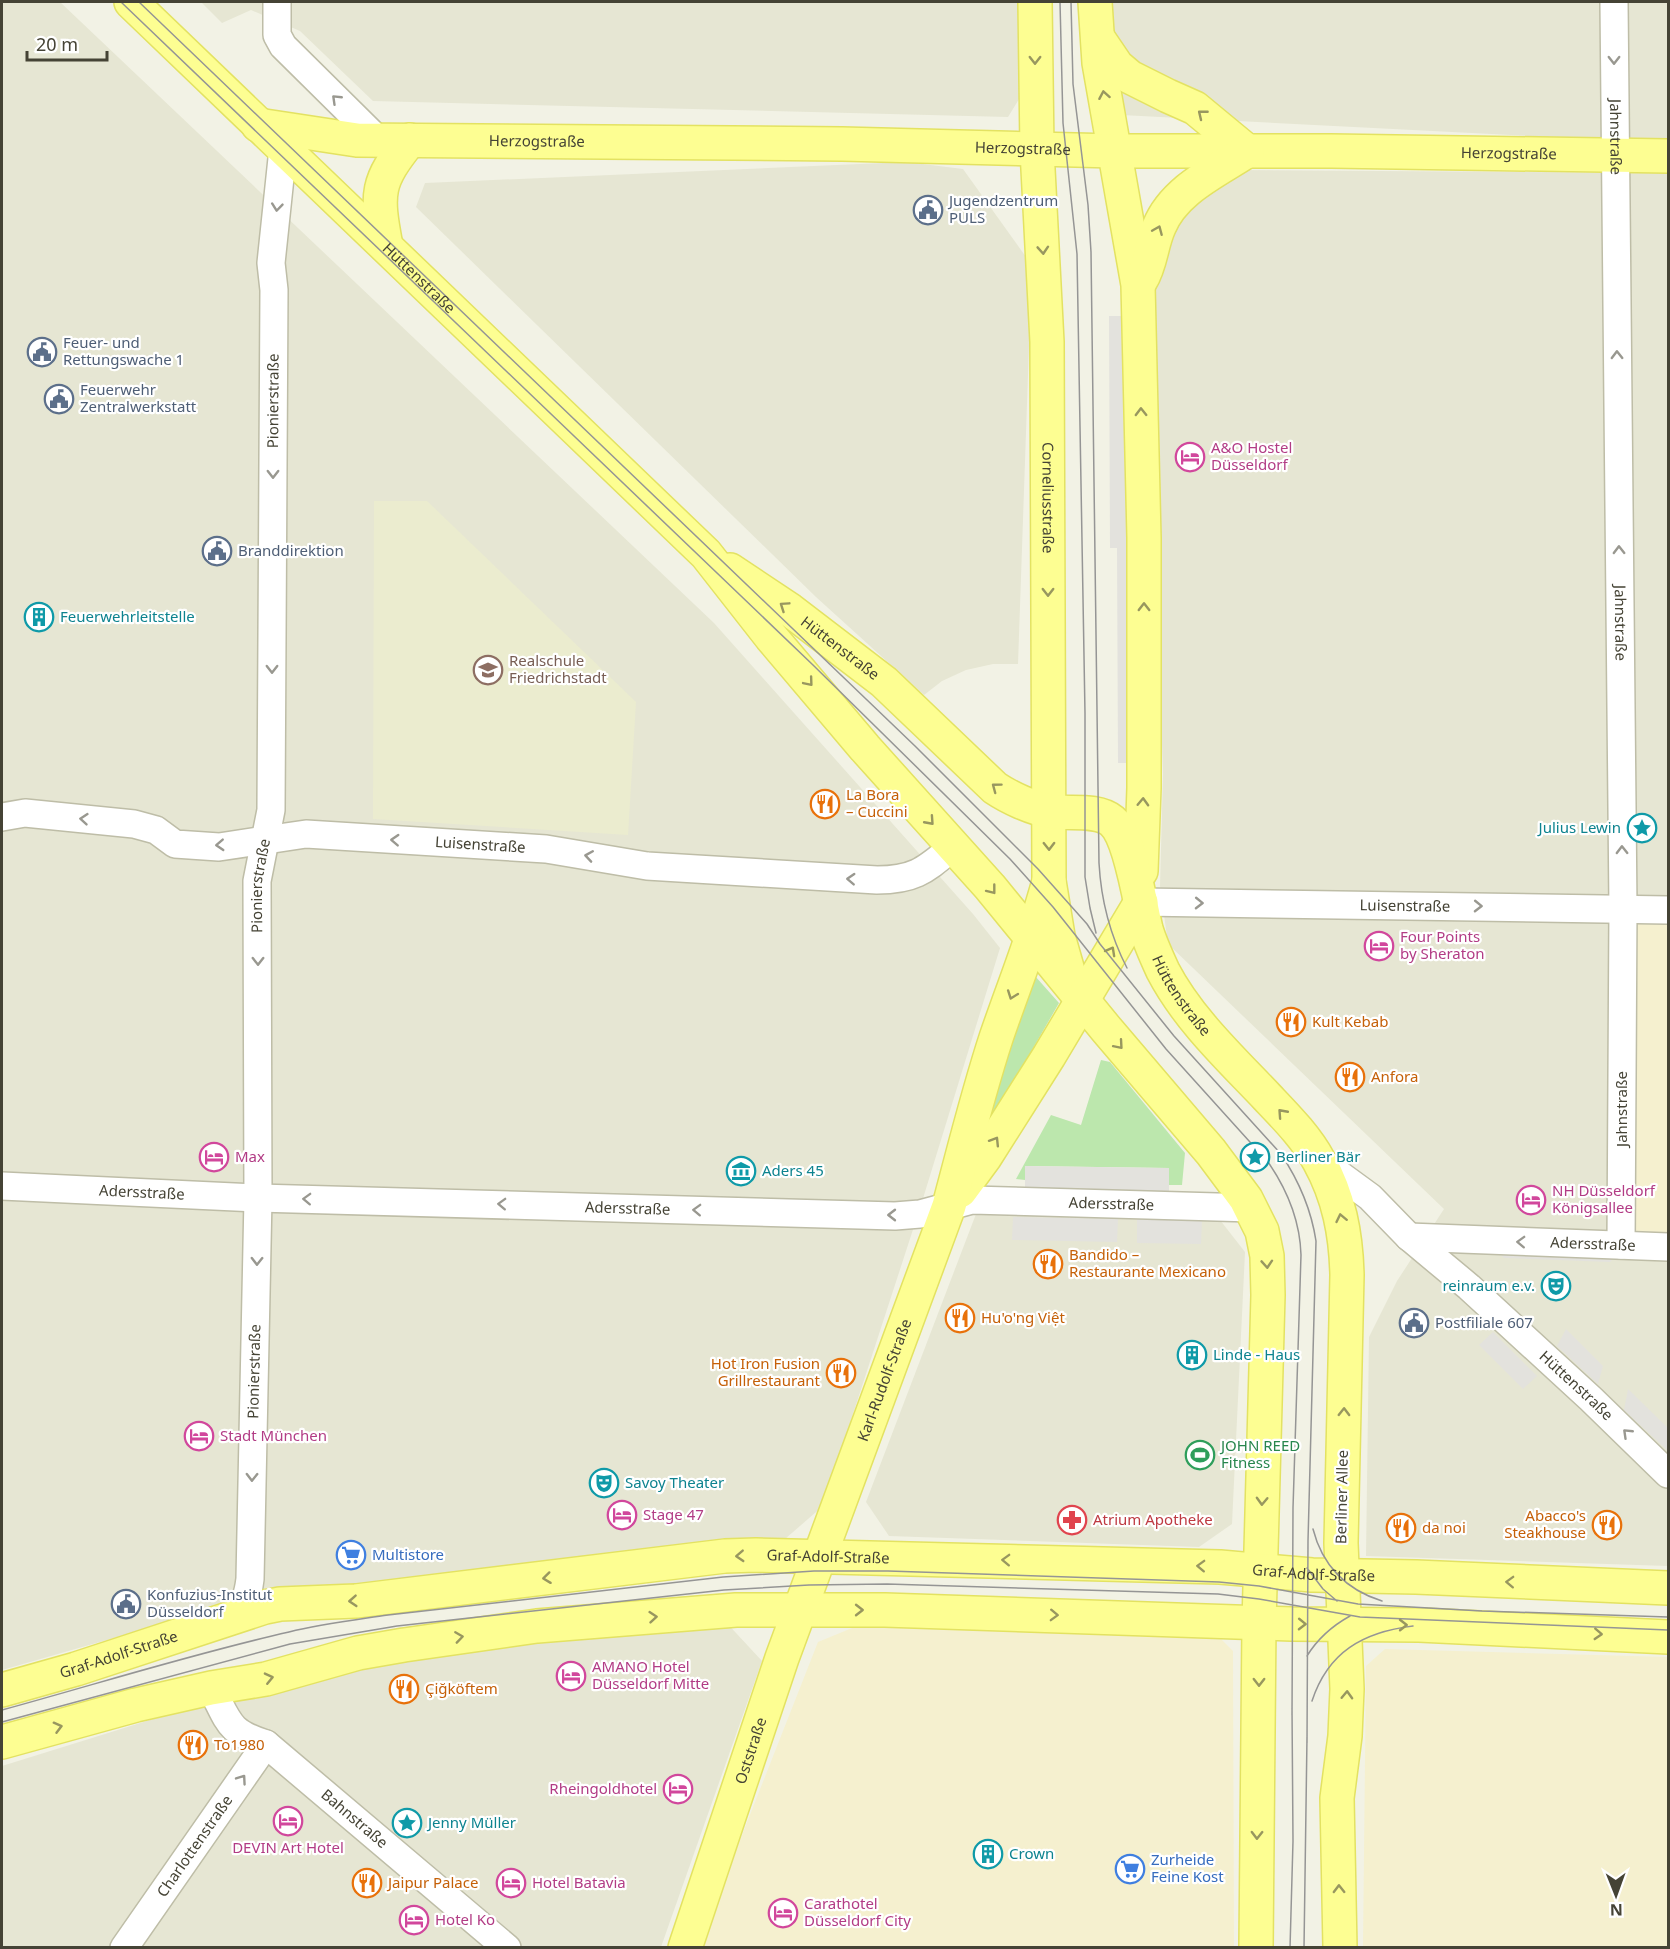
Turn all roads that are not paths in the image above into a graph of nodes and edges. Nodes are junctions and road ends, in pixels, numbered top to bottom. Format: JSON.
{"nodes":[{"id":1,"x":130,"y":2,"type":"edge"},
{"id":2,"x":277,"y":2,"type":"edge"},
{"id":3,"x":1035,"y":2,"type":"edge"},
{"id":4,"x":1095,"y":2,"type":"edge"},
{"id":5,"x":1614,"y":2,"type":"edge"},
{"id":6,"x":1098,"y":38,"type":"junction"},
{"id":7,"x":258,"y":125,"type":"junction"},
{"id":8,"x":394,"y":140,"type":"junction"},
{"id":9,"x":283,"y":149,"type":"junction"},
{"id":10,"x":1037,"y":150,"type":"junction"},
{"id":11,"x":1115,"y":151,"type":"junction"},
{"id":12,"x":1247,"y":152,"type":"junction"},
{"id":13,"x":1615,"y":156,"type":"junction"},
{"id":14,"x":1668,"y":156,"type":"edge"},
{"id":15,"x":386,"y":246,"type":"junction"},
{"id":16,"x":1138,"y":285,"type":"junction"},
{"id":17,"x":706,"y":554,"type":"junction"},
{"id":18,"x":1048,"y":811,"type":"junction"},
{"id":19,"x":2,"y":817,"type":"edge"},
{"id":20,"x":266,"y":840,"type":"junction"},
{"id":21,"x":953,"y":847,"type":"junction"},
{"id":22,"x":1049,"y":881,"type":"junction"},
{"id":23,"x":1140,"y":903,"type":"junction"},
{"id":24,"x":1623,"y":908,"type":"junction"},
{"id":25,"x":1668,"y":910,"type":"edge"},
{"id":26,"x":1032,"y":940,"type":"junction"},
{"id":27,"x":1079,"y":997,"type":"junction"},
{"id":28,"x":1318,"y":1159,"type":"junction"},
{"id":29,"x":2,"y":1186,"type":"edge"},
{"id":30,"x":258,"y":1197,"type":"junction"},
{"id":31,"x":949,"y":1206,"type":"junction"},
{"id":32,"x":1252,"y":1208,"type":"junction"},
{"id":33,"x":1409,"y":1237,"type":"junction"},
{"id":34,"x":1622,"y":1245,"type":"junction"},
{"id":35,"x":1668,"y":1246,"type":"edge"},
{"id":36,"x":1668,"y":1474,"type":"edge"},
{"id":37,"x":820,"y":1555,"type":"junction"},
{"id":38,"x":1260,"y":1570,"type":"junction"},
{"id":39,"x":1342,"y":1576,"type":"junction"},
{"id":40,"x":1668,"y":1588,"type":"edge"},
{"id":41,"x":801,"y":1610,"type":"junction"},
{"id":42,"x":232,"y":1616,"type":"junction"},
{"id":43,"x":1258,"y":1623,"type":"junction"},
{"id":44,"x":1345,"y":1625,"type":"junction"},
{"id":45,"x":1668,"y":1637,"type":"edge"},
{"id":46,"x":211,"y":1688,"type":"junction"},
{"id":47,"x":2,"y":1690,"type":"edge"},
{"id":48,"x":2,"y":1742,"type":"edge"},
{"id":49,"x":266,"y":1744,"type":"junction"},
{"id":50,"x":124,"y":1947,"type":"edge"},
{"id":51,"x":507,"y":1947,"type":"edge"},
{"id":52,"x":685,"y":1947,"type":"edge"},
{"id":53,"x":1256,"y":1947,"type":"edge"},
{"id":54,"x":1340,"y":1947,"type":"edge"}],
"edges":[{"from":1,"to":7,"type":"main road","name":"Hüttenstraße"},
{"from":8,"to":2,"type":"street","one_way":true},
{"from":3,"to":10,"type":"main road","name":"Corneliusstraße","one_way":true},
{"from":4,"to":6,"type":"main road"},
{"from":5,"to":13,"type":"street","name":"Jahnstraße","one_way":true},
{"from":11,"to":6,"type":"main road","one_way":true},
{"from":12,"to":6,"type":"main road","one_way":true},
{"from":7,"to":8,"type":"main road","name":"Herzogstraße"},
{"from":7,"to":9,"type":"main road","name":"Hüttenstraße"},
{"from":8,"to":10,"type":"main road","name":"Herzogstraße"},
{"from":8,"to":15,"type":"main road"},
{"from":9,"to":15,"type":"main road","name":"Hüttenstraße"},
{"from":9,"to":20,"type":"street","name":"Pionierstraße","one_way":true},
{"from":10,"to":11,"type":"main road","name":"Herzogstraße"},
{"from":10,"to":18,"type":"main road","name":"Corneliusstraße","one_way":true},
{"from":11,"to":12,"type":"main road","name":"Herzogstraße"},
{"from":11,"to":16,"type":"main road"},
{"from":12,"to":13,"type":"main road","name":"Herzogstraße"},
{"from":16,"to":12,"type":"main road","one_way":true},
{"from":13,"to":14,"type":"main road","name":"Herzogstraße"},
{"from":24,"to":13,"type":"street","name":"Jahnstraße","one_way":true},
{"from":15,"to":17,"type":"main road","name":"Hüttenstraße"},
{"from":23,"to":16,"type":"main road","one_way":true},
{"from":18,"to":17,"type":"main road","name":"Hüttenstraße","one_way":true},
{"from":17,"to":21,"type":"main road","name":"Hüttenstraße","one_way":true},
{"from":18,"to":22,"type":"main road","name":"Corneliusstraße","one_way":true},
{"from":18,"to":23,"type":"main road","name":"Hüttenstraße"},
{"from":20,"to":19,"type":"street","name":"Luisenstraße","one_way":true},
{"from":21,"to":20,"type":"street","name":"Luisenstraße","one_way":true},
{"from":20,"to":30,"type":"street","name":"Pionierstraße","one_way":true},
{"from":21,"to":26,"type":"main road","name":"Hüttenstraße","one_way":true},
{"from":22,"to":26,"type":"main road","name":"Karl-Rudolf-Straße"},
{"from":22,"to":27,"type":"main road","name":"Corneliusstraße"},
{"from":23,"to":24,"type":"street","name":"Luisenstraße","one_way":true},
{"from":27,"to":23,"type":"main road","name":"Karl-Rudolf-Straße","one_way":true},
{"from":28,"to":23,"type":"main road","name":"Hüttenstraße","one_way":true},
{"from":24,"to":25,"type":"street","name":"Luisenstraße"},
{"from":24,"to":34,"type":"street","name":"Jahnstraße"},
{"from":26,"to":27,"type":"main road","name":"Hüttenstraße"},
{"from":26,"to":31,"type":"main road","name":"Karl-Rudolf-Straße","one_way":true},
{"from":31,"to":27,"type":"main road","name":"Karl-Rudolf-Straße","one_way":true},
{"from":27,"to":32,"type":"main road","name":"Hüttenstraße","one_way":true},
{"from":28,"to":33,"type":"street","name":"Hüttenstraße"},
{"from":39,"to":28,"type":"main road","name":"Berliner Allee","one_way":true},
{"from":29,"to":30,"type":"street","name":"Adersstraße"},
{"from":31,"to":30,"type":"street","name":"Adersstraße","one_way":true},
{"from":30,"to":42,"type":"street","name":"Pionierstraße","one_way":true},
{"from":31,"to":32,"type":"street","name":"Adersstraße"},
{"from":31,"to":37,"type":"main road","name":"Karl-Rudolf-Straße"},
{"from":32,"to":38,"type":"main road","one_way":true},
{"from":34,"to":33,"type":"street","name":"Adersstraße","one_way":true},
{"from":36,"to":33,"type":"street","name":"Hüttenstraße","one_way":true},
{"from":34,"to":35,"type":"street","name":"Adersstraße"},
{"from":38,"to":37,"type":"main road","name":"Graf-Adolf-Straße","one_way":true},
{"from":37,"to":41,"type":"main road","name":"Oststraße"},
{"from":37,"to":42,"type":"main road","name":"Graf-Adolf-Straße","one_way":true},
{"from":38,"to":39,"type":"main road","name":"Graf-Adolf-Straße"},
{"from":38,"to":43,"type":"main road"},
{"from":40,"to":39,"type":"main road","name":"Graf-Adolf-Straße","one_way":true},
{"from":39,"to":44,"type":"main road","name":"Berliner Allee"},
{"from":41,"to":43,"type":"main road","one_way":true},
{"from":46,"to":41,"type":"main road","one_way":true},
{"from":41,"to":52,"type":"main road","name":"Oststraße"},
{"from":42,"to":47,"type":"main road","name":"Graf-Adolf-Straße"},
{"from":43,"to":44,"type":"main road","one_way":true},
{"from":43,"to":53,"type":"main road","one_way":true},
{"from":44,"to":45,"type":"main road","one_way":true},
{"from":54,"to":44,"type":"main road","name":"Berliner Allee","one_way":true},
{"from":48,"to":46,"type":"main road","one_way":true},
{"from":46,"to":49,"type":"street","name":"Bahnstraße"},
{"from":50,"to":49,"type":"street","name":"Charlottenstraße","one_way":true},
{"from":49,"to":51,"type":"street","name":"Bahnstraße"}]}
